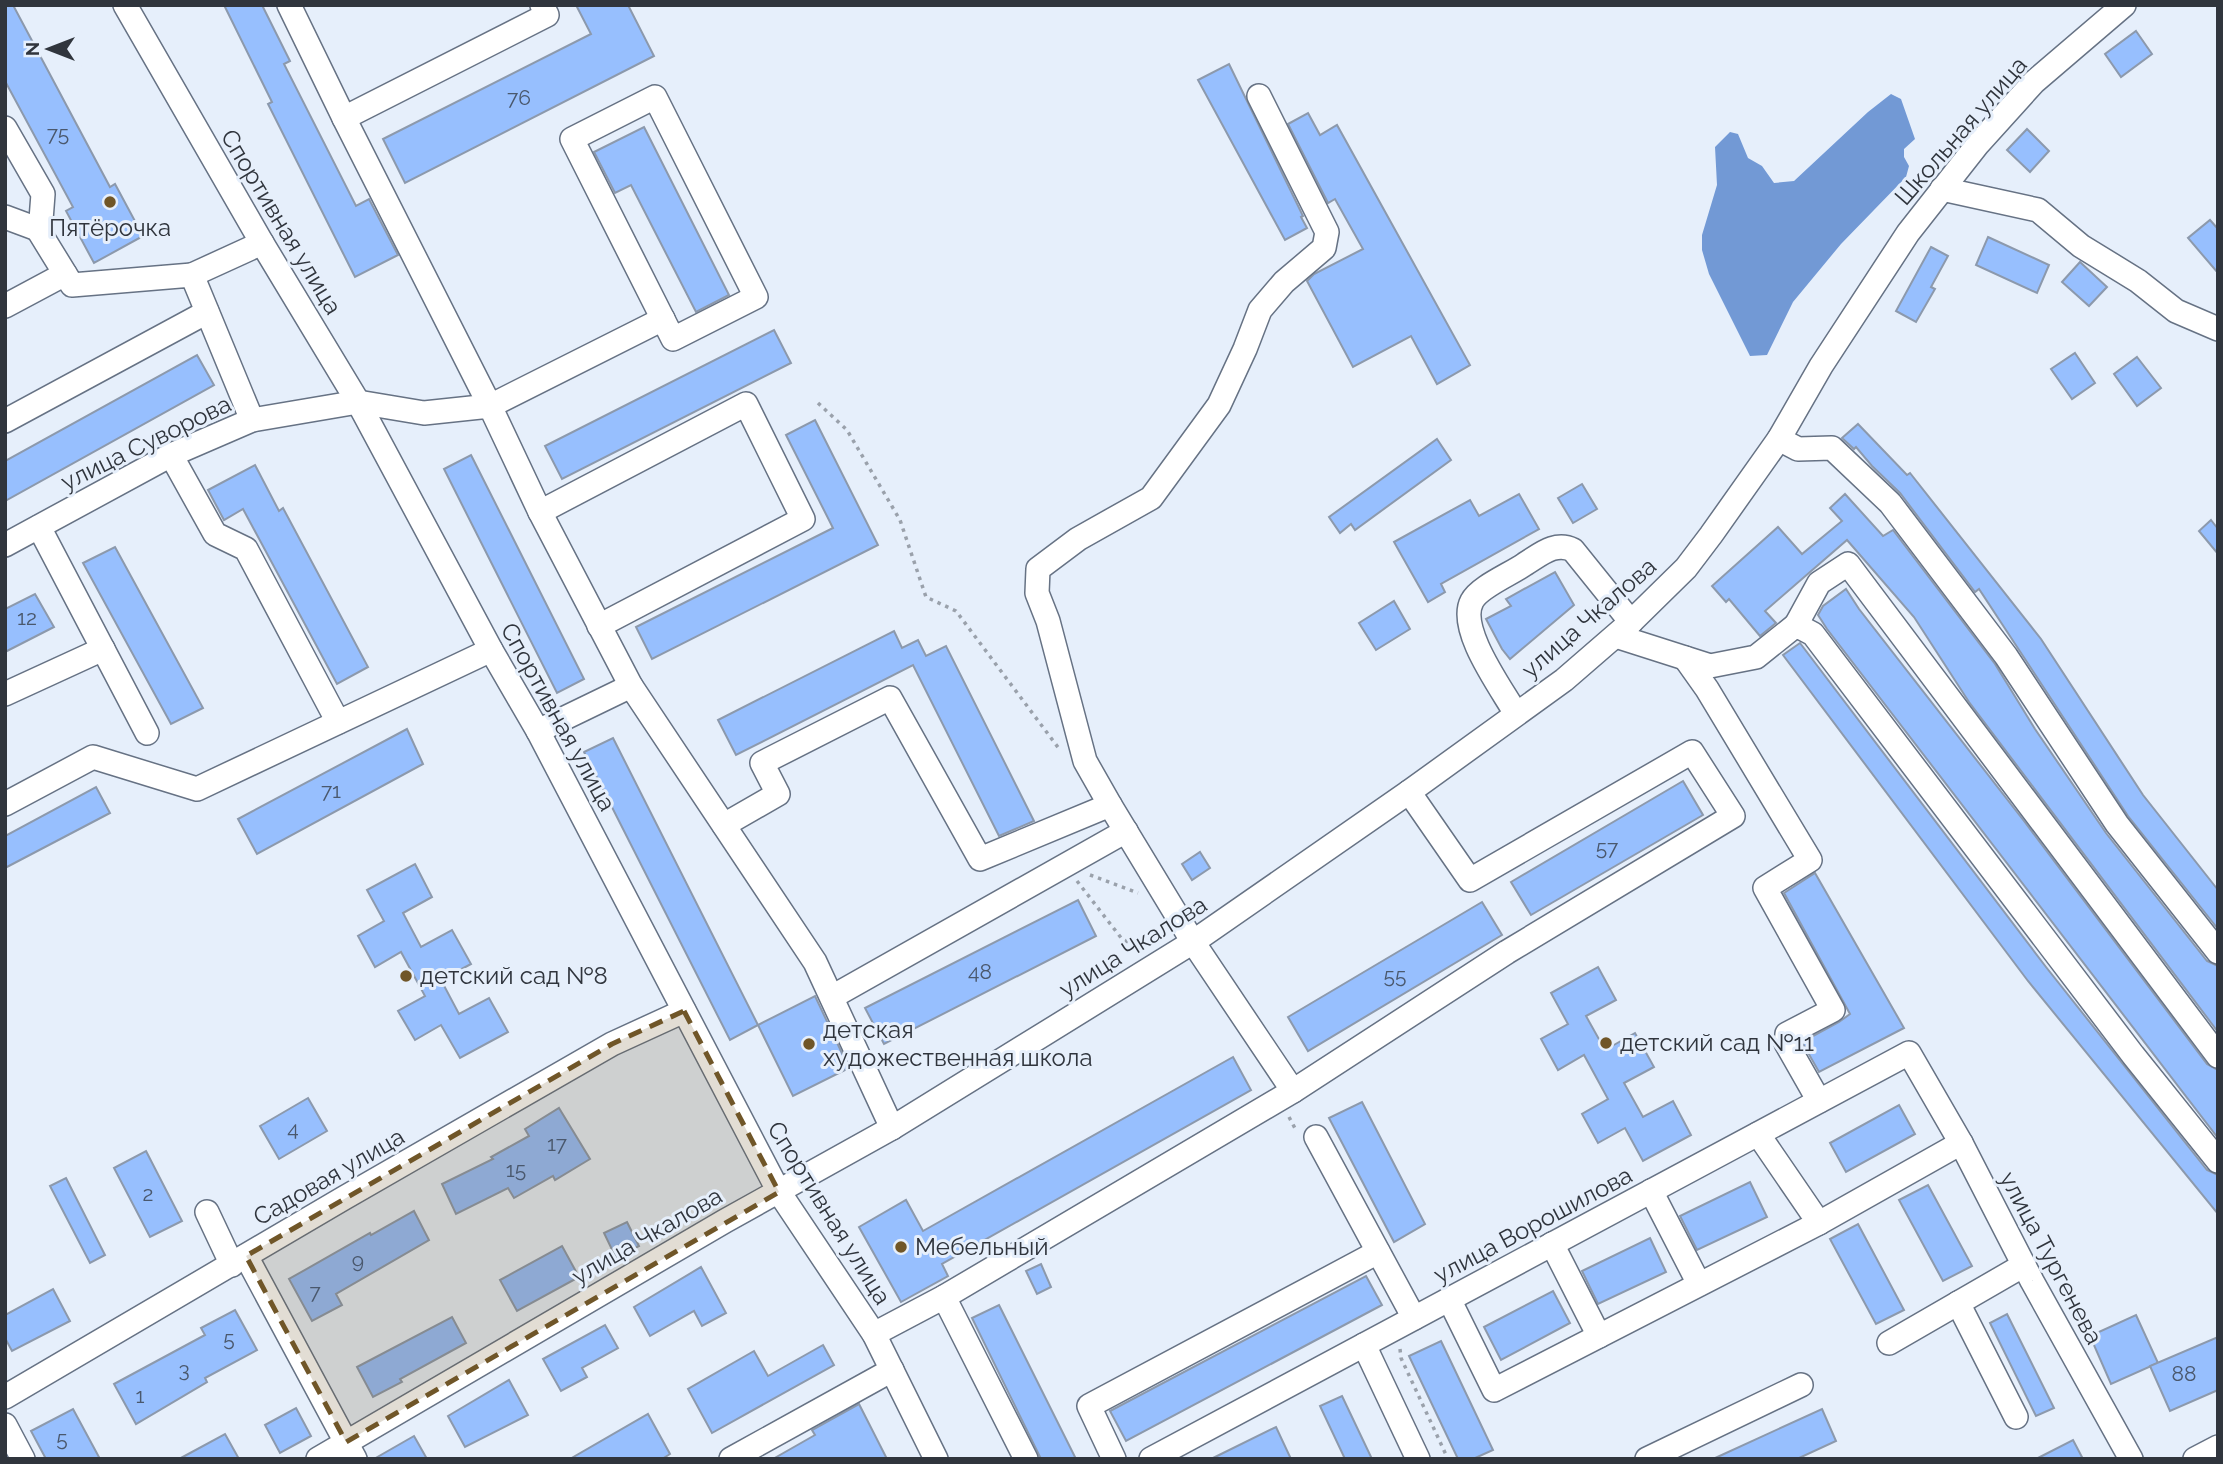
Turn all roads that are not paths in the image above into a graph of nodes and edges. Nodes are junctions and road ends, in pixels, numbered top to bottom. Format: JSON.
{"nodes":[{"id":1,"x":125,"y":5,"type":"edge"},
{"id":2,"x":289,"y":5,"type":"edge"},
{"id":3,"x":542,"y":5,"type":"edge"},
{"id":4,"x":2124,"y":5,"type":"edge"},
{"id":5,"x":1259,"y":96,"type":"dead end"},
{"id":6,"x":344,"y":118,"type":"junction"},
{"id":7,"x":5,"y":128,"type":"edge"},
{"id":8,"x":1942,"y":189,"type":"junction"},
{"id":9,"x":5,"y":218,"type":"edge"},
{"id":10,"x":40,"y":230,"type":"junction"},
{"id":11,"x":262,"y":243,"type":"junction"},
{"id":12,"x":65,"y":274,"type":"junction"},
{"id":13,"x":192,"y":275,"type":"junction"},
{"id":14,"x":5,"y":306,"type":"edge"},
{"id":15,"x":207,"y":312,"type":"junction"},
{"id":16,"x":663,"y":319,"type":"junction"},
{"id":17,"x":2218,"y":329,"type":"edge"},
{"id":18,"x":1821,"y":366,"type":"joint"},
{"id":19,"x":358,"y":402,"type":"junction"},
{"id":20,"x":490,"y":406,"type":"junction"},
{"id":21,"x":251,"y":420,"type":"junction"},
{"id":22,"x":5,"y":421,"type":"edge"},
{"id":23,"x":1779,"y":439,"type":"junction"},
{"id":24,"x":172,"y":455,"type":"junction"},
{"id":25,"x":540,"y":512,"type":"junction"},
{"id":26,"x":39,"y":527,"type":"junction"},
{"id":27,"x":5,"y":545,"type":"edge"},
{"id":28,"x":1796,"y":625,"type":"junction"},
{"id":29,"x":599,"y":626,"type":"junction"},
{"id":30,"x":1624,"y":629,"type":"junction"},
{"id":31,"x":103,"y":649,"type":"junction"},
{"id":32,"x":491,"y":650,"type":"junction"},
{"id":33,"x":1685,"y":658,"type":"junction"},
{"id":34,"x":631,"y":686,"type":"junction"},
{"id":35,"x":5,"y":694,"type":"edge"},
{"id":36,"x":1516,"y":715,"type":"junction"},
{"id":37,"x":338,"y":722,"type":"junction"},
{"id":38,"x":538,"y":731,"type":"junction"},
{"id":39,"x":147,"y":733,"type":"dead end"},
{"id":40,"x":1409,"y":792,"type":"junction"},
{"id":41,"x":5,"y":804,"type":"edge"},
{"id":42,"x":1110,"y":805,"type":"junction"},
{"id":43,"x":724,"y":825,"type":"junction"},
{"id":44,"x":1126,"y":831,"type":"junction"},
{"id":45,"x":1193,"y":942,"type":"junction"},
{"id":46,"x":2218,"y":952,"type":"edge"},
{"id":47,"x":832,"y":997,"type":"junction"},
{"id":48,"x":684,"y":1012,"type":"junction"},
{"id":49,"x":2218,"y":1056,"type":"edge"},
{"id":50,"x":1927,"y":1082,"type":"joint"},
{"id":51,"x":1293,"y":1091,"type":"junction"},
{"id":52,"x":1819,"y":1101,"type":"junction"},
{"id":53,"x":892,"y":1128,"type":"junction"},
{"id":54,"x":1758,"y":1134,"type":"junction"},
{"id":55,"x":1317,"y":1138,"type":"dead end"},
{"id":56,"x":1961,"y":1143,"type":"junction"},
{"id":57,"x":2218,"y":1161,"type":"edge"},
{"id":58,"x":1651,"y":1191,"type":"junction"},
{"id":59,"x":779,"y":1192,"type":"junction"},
{"id":60,"x":207,"y":1212,"type":"dead end"},
{"id":61,"x":1819,"y":1223,"type":"junction"},
{"id":62,"x":1552,"y":1244,"type":"junction"},
{"id":63,"x":1378,"y":1252,"type":"junction"},
{"id":64,"x":239,"y":1260,"type":"junction"},
{"id":65,"x":2024,"y":1265,"type":"junction"},
{"id":66,"x":1699,"y":1284,"type":"junction"},
{"id":67,"x":944,"y":1297,"type":"junction"},
{"id":68,"x":1449,"y":1299,"type":"junction"},
{"id":69,"x":1958,"y":1303,"type":"junction"},
{"id":70,"x":1406,"y":1323,"type":"junction"},
{"id":71,"x":874,"y":1334,"type":"junction"},
{"id":72,"x":1599,"y":1336,"type":"junction"},
{"id":73,"x":1889,"y":1343,"type":"dead end"},
{"id":74,"x":1364,"y":1345,"type":"junction"},
{"id":75,"x":892,"y":1370,"type":"junction"},
{"id":76,"x":1801,"y":1385,"type":"dead end"},
{"id":77,"x":5,"y":1397,"type":"edge"},
{"id":78,"x":2016,"y":1417,"type":"dead end"},
{"id":79,"x":5,"y":1424,"type":"edge"},
{"id":80,"x":2218,"y":1447,"type":"edge"},
{"id":81,"x":351,"y":1451,"type":"edge"},
{"id":82,"x":23,"y":1459,"type":"edge"},
{"id":83,"x":317,"y":1459,"type":"edge"},
{"id":84,"x":731,"y":1459,"type":"edge"},
{"id":85,"x":936,"y":1459,"type":"edge"},
{"id":86,"x":1026,"y":1459,"type":"edge"},
{"id":87,"x":1114,"y":1459,"type":"edge"},
{"id":88,"x":1151,"y":1459,"type":"edge"},
{"id":89,"x":1418,"y":1459,"type":"edge"},
{"id":90,"x":1647,"y":1459,"type":"edge"},
{"id":91,"x":2131,"y":1459,"type":"edge"},
{"id":92,"x":2195,"y":1459,"type":"edge"}],
"edges":[{"from":1,"to":11,"type":"street","name":"Спортивная улица"},
{"from":2,"to":6,"type":"street"},
{"from":3,"to":6,"type":"street"},
{"from":4,"to":8,"type":"street","name":"Школьная улица"},
{"from":5,"to":42,"type":"street"},
{"from":6,"to":20,"type":"street"},
{"from":7,"to":10,"type":"street"},
{"from":8,"to":17,"type":"street"},
{"from":8,"to":18,"type":"street","name":"Школьная улица"},
{"from":9,"to":10,"type":"street"},
{"from":10,"to":12,"type":"street"},
{"from":11,"to":13,"type":"street"},
{"from":11,"to":19,"type":"street","name":"Спортивная улица"},
{"from":12,"to":13,"type":"street"},
{"from":12,"to":14,"type":"street"},
{"from":13,"to":15,"type":"street"},
{"from":15,"to":21,"type":"street"},
{"from":15,"to":22,"type":"street"},
{"from":16,"to":16,"type":"street"},
{"from":16,"to":20,"type":"street"},
{"from":18,"to":23,"type":"street","name":"улица Чкалова"},
{"from":19,"to":20,"type":"street","name":"улица Суворова"},
{"from":19,"to":21,"type":"street","name":"улица Суворова"},
{"from":19,"to":32,"type":"street","name":"Спортивная улица"},
{"from":20,"to":25,"type":"street"},
{"from":21,"to":24,"type":"street","name":"улица Суворова"},
{"from":23,"to":30,"type":"street","name":"улица Чкалова"},
{"from":23,"to":46,"type":"street"},
{"from":24,"to":26,"type":"street","name":"улица Суворова"},
{"from":24,"to":37,"type":"street"},
{"from":25,"to":29,"type":"street"},
{"from":25,"to":29,"type":"street"},
{"from":26,"to":27,"type":"street","name":"улица Суворова"},
{"from":26,"to":31,"type":"street"},
{"from":28,"to":33,"type":"street"},
{"from":28,"to":49,"type":"street"},
{"from":28,"to":57,"type":"street"},
{"from":29,"to":34,"type":"street"},
{"from":30,"to":33,"type":"street"},
{"from":30,"to":36,"type":"street","name":"улица Чкалова"},
{"from":30,"to":36,"type":"street"},
{"from":31,"to":35,"type":"street"},
{"from":31,"to":39,"type":"street"},
{"from":32,"to":37,"type":"street"},
{"from":32,"to":38,"type":"street","name":"Спортивная улица"},
{"from":33,"to":52,"type":"street"},
{"from":34,"to":38,"type":"street"},
{"from":34,"to":43,"type":"street"},
{"from":36,"to":40,"type":"street","name":"улица Чкалова"},
{"from":37,"to":41,"type":"street"},
{"from":38,"to":48,"type":"street","name":"Спортивная улица"},
{"from":40,"to":45,"type":"street","name":"улица Чкалова"},
{"from":40,"to":51,"type":"street"},
{"from":42,"to":43,"type":"street"},
{"from":42,"to":44,"type":"street"},
{"from":43,"to":47,"type":"street"},
{"from":44,"to":45,"type":"street"},
{"from":44,"to":47,"type":"street"},
{"from":45,"to":51,"type":"street"},
{"from":45,"to":53,"type":"street","name":"улица Чкалова"},
{"from":47,"to":53,"type":"street"},
{"from":48,"to":59,"type":"street","name":"Спортивная улица"},
{"from":48,"to":64,"type":"street","name":"Садовая улица"},
{"from":50,"to":52,"type":"street","name":"улица Ворошилова"},
{"from":50,"to":56,"type":"street","name":"улица Тургенева"},
{"from":51,"to":67,"type":"street"},
{"from":52,"to":54,"type":"street","name":"улица Ворошилова"},
{"from":53,"to":59,"type":"street","name":"улица Чкалова"},
{"from":54,"to":58,"type":"street","name":"улица Ворошилова"},
{"from":54,"to":61,"type":"street"},
{"from":55,"to":63,"type":"street"},
{"from":56,"to":61,"type":"street"},
{"from":56,"to":65,"type":"street","name":"улица Тургенева"},
{"from":58,"to":62,"type":"street","name":"улица Ворошилова"},
{"from":58,"to":66,"type":"street"},
{"from":59,"to":71,"type":"street","name":"Спортивная улица"},
{"from":59,"to":81,"type":"street","name":"улица Чкалова"},
{"from":60,"to":64,"type":"street"},
{"from":61,"to":66,"type":"street"},
{"from":62,"to":68,"type":"street","name":"улица Ворошилова"},
{"from":62,"to":72,"type":"street"},
{"from":63,"to":70,"type":"street"},
{"from":63,"to":87,"type":"street"},
{"from":64,"to":77,"type":"street","name":"Садовая улица"},
{"from":64,"to":81,"type":"street"},
{"from":65,"to":69,"type":"street"},
{"from":65,"to":91,"type":"street","name":"улица Тургенева"},
{"from":66,"to":72,"type":"street"},
{"from":67,"to":71,"type":"street"},
{"from":67,"to":86,"type":"street"},
{"from":68,"to":70,"type":"street","name":"улица Ворошилова"},
{"from":68,"to":72,"type":"street"},
{"from":69,"to":73,"type":"street"},
{"from":69,"to":78,"type":"street"},
{"from":70,"to":74,"type":"street","name":"улица Ворошилова"},
{"from":71,"to":75,"type":"street","name":"Спортивная улица"},
{"from":74,"to":88,"type":"street","name":"улица Ворошилова"},
{"from":74,"to":89,"type":"street"},
{"from":75,"to":84,"type":"street"},
{"from":75,"to":85,"type":"street","name":"Спортивная улица"},
{"from":76,"to":90,"type":"street"},
{"from":79,"to":82,"type":"street"},
{"from":80,"to":92,"type":"street"},
{"from":81,"to":83,"type":"street","name":"улица Чкалова"}]}
